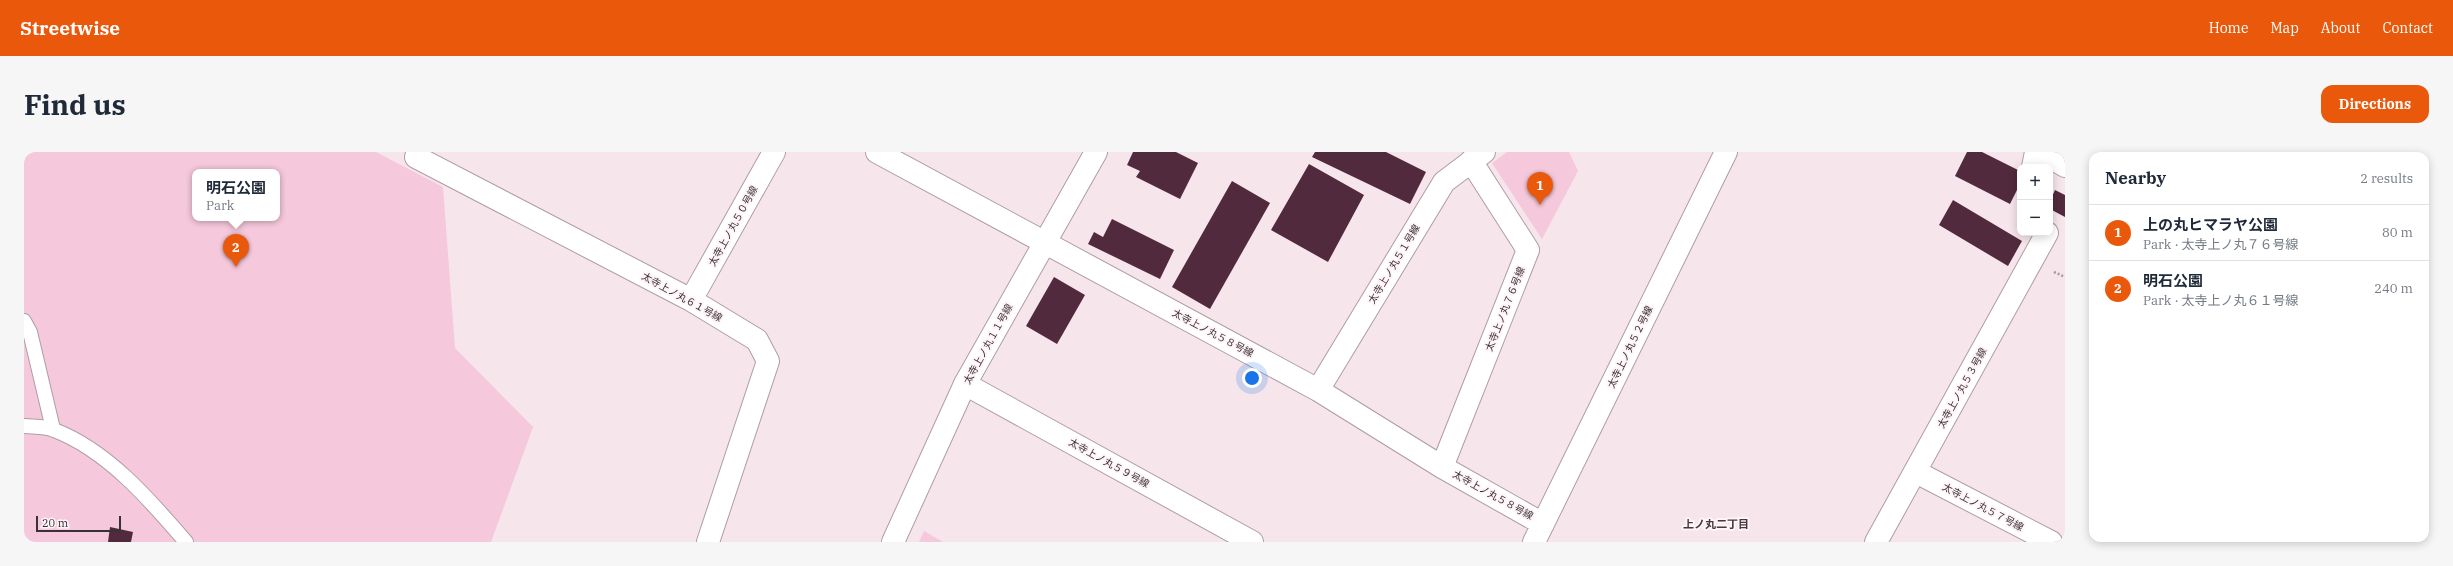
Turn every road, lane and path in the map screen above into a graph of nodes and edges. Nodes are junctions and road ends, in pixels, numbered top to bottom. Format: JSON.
{"nodes":[{"id":1,"x":774,"y":152,"type":"edge"},
{"id":2,"x":877,"y":152,"type":"edge"},
{"id":3,"x":1096,"y":152,"type":"edge"},
{"id":4,"x":1726,"y":152,"type":"edge"},
{"id":5,"x":2036,"y":152,"type":"edge"},
{"id":6,"x":2040,"y":152,"type":"edge"},
{"id":7,"x":416,"y":157,"type":"dead end"},
{"id":8,"x":1478,"y":157,"type":"edge"},
{"id":9,"x":2034,"y":164,"type":"edge"},
{"id":10,"x":2065,"y":166,"type":"edge"},
{"id":11,"x":2045,"y":236,"type":"edge"},
{"id":12,"x":1045,"y":244,"type":"junction"},
{"id":13,"x":692,"y":300,"type":"junction"},
{"id":14,"x":24,"y":321,"type":"edge"},
{"id":15,"x":965,"y":384,"type":"junction"},
{"id":16,"x":1318,"y":390,"type":"junction"},
{"id":17,"x":24,"y":426,"type":"edge"},
{"id":18,"x":53,"y":429,"type":"junction"},
{"id":19,"x":1442,"y":467,"type":"junction"},
{"id":20,"x":1916,"y":472,"type":"junction"},
{"id":21,"x":1539,"y":533,"type":"edge"},
{"id":22,"x":175,"y":536,"type":"edge"},
{"id":23,"x":186,"y":542,"type":"edge"},
{"id":24,"x":708,"y":542,"type":"edge"},
{"id":25,"x":893,"y":542,"type":"edge"},
{"id":26,"x":1252,"y":542,"type":"edge"},
{"id":27,"x":1876,"y":542,"type":"edge"},
{"id":28,"x":2051,"y":542,"type":"edge"}],
"edges":[{"from":1,"to":13,"type":"street","name":"太寺上ノ丸５０号線"},
{"from":2,"to":12,"type":"street","name":"太寺上ノ丸５８号線"},
{"from":3,"to":12,"type":"street","name":"太寺上ノ丸１１号線"},
{"from":4,"to":21,"type":"street","name":"太寺上ノ丸５２号線"},
{"from":5,"to":9,"type":"street"},
{"from":6,"to":10,"type":"street"},
{"from":7,"to":13,"type":"street","name":"太寺上ノ丸６１号線"},
{"from":8,"to":16,"type":"street","name":"太寺上ノ丸５１号線"},
{"from":8,"to":19,"type":"street","name":"太寺上ノ丸７６号線"},
{"from":11,"to":20,"type":"street","name":"太寺上ノ丸５３号線"},
{"from":12,"to":15,"type":"street","name":"太寺上ノ丸１１号線"},
{"from":12,"to":16,"type":"street","name":"太寺上ノ丸５８号線"},
{"from":13,"to":24,"type":"street","name":"太寺上ノ丸６１号線"},
{"from":14,"to":18,"type":"lane"},
{"from":15,"to":25,"type":"street","name":"太寺上ノ丸１１号線"},
{"from":15,"to":26,"type":"street","name":"太寺上ノ丸５９号線"},
{"from":16,"to":19,"type":"street","name":"太寺上ノ丸５８号線"},
{"from":17,"to":18,"type":"lane"},
{"from":18,"to":22,"type":"lane"},
{"from":19,"to":21,"type":"street","name":"太寺上ノ丸５８号線"},
{"from":20,"to":27,"type":"street","name":"太寺上ノ丸５３号線"},
{"from":20,"to":28,"type":"street","name":"太寺上ノ丸５７号線"},
{"from":22,"to":23,"type":"lane"}]}
